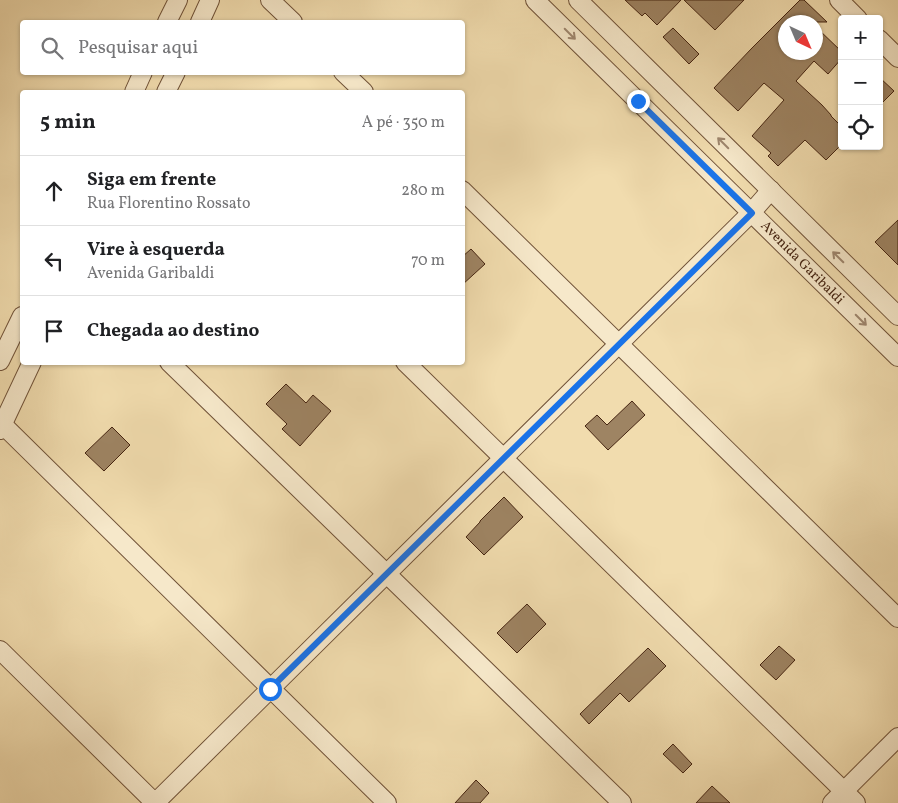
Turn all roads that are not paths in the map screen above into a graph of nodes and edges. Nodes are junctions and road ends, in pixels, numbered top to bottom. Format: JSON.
{"nodes":[{"id":1,"x":178,"y":0,"type":"edge"},
{"id":2,"x":210,"y":0,"type":"edge"},
{"id":3,"x":270,"y":0,"type":"edge"},
{"id":4,"x":536,"y":0,"type":"edge"},
{"id":5,"x":578,"y":0,"type":"edge"},
{"id":6,"x":839,"y":0,"type":"edge"},
{"id":7,"x":854,"y":15,"type":"edge"},
{"id":8,"x":169,"y":20,"type":"edge"},
{"id":9,"x":201,"y":20,"type":"edge"},
{"id":10,"x":290,"y":20,"type":"edge"},
{"id":11,"x":883,"y":43,"type":"edge"},
{"id":12,"x":898,"y":58,"type":"edge"},
{"id":13,"x":142,"y":75,"type":"edge"},
{"id":14,"x":174,"y":75,"type":"edge"},
{"id":15,"x":346,"y":75,"type":"edge"},
{"id":16,"x":135,"y":90,"type":"edge"},
{"id":17,"x":167,"y":90,"type":"edge"},
{"id":18,"x":362,"y":90,"type":"edge"},
{"id":19,"x":771,"y":190,"type":"junction"},
{"id":20,"x":465,"y":193,"type":"edge"},
{"id":21,"x":752,"y":213,"type":"junction"},
{"id":22,"x":898,"y":316,"type":"edge"},
{"id":23,"x":20,"y":320,"type":"edge"},
{"id":24,"x":619,"y":344,"type":"junction"},
{"id":25,"x":898,"y":357,"type":"edge"},
{"id":26,"x":0,"y":361,"type":"edge"},
{"id":27,"x":31,"y":365,"type":"edge"},
{"id":28,"x":172,"y":365,"type":"edge"},
{"id":29,"x":408,"y":365,"type":"edge"},
{"id":30,"x":1,"y":425,"type":"edge"},
{"id":31,"x":503,"y":458,"type":"junction"},
{"id":32,"x":386,"y":574,"type":"junction"},
{"id":33,"x":898,"y":618,"type":"edge"},
{"id":34,"x":0,"y":650,"type":"edge"},
{"id":35,"x":270,"y":689,"type":"junction"},
{"id":36,"x":898,"y":737,"type":"edge"},
{"id":37,"x":844,"y":799,"type":"edge"},
{"id":38,"x":155,"y":803,"type":"edge"},
{"id":39,"x":387,"y":803,"type":"edge"},
{"id":40,"x":622,"y":803,"type":"edge"}],
"edges":[{"from":1,"to":8,"type":"street"},
{"from":2,"to":9,"type":"street"},
{"from":3,"to":10,"type":"street"},
{"from":4,"to":21,"type":"street","name":"Avenida Garibaldi","one_way":true},
{"from":19,"to":5,"type":"street","one_way":true},
{"from":6,"to":7,"type":"street"},
{"from":11,"to":12,"type":"street"},
{"from":13,"to":16,"type":"street"},
{"from":14,"to":17,"type":"street"},
{"from":15,"to":18,"type":"street"},
{"from":19,"to":21,"type":"street"},
{"from":22,"to":19,"type":"street","one_way":true},
{"from":20,"to":24,"type":"street"},
{"from":21,"to":24,"type":"street"},
{"from":21,"to":25,"type":"street","name":"Avenida Garibaldi","one_way":true},
{"from":23,"to":26,"type":"street"},
{"from":24,"to":31,"type":"street"},
{"from":24,"to":33,"type":"street"},
{"from":27,"to":30,"type":"street"},
{"from":28,"to":32,"type":"street"},
{"from":29,"to":31,"type":"street"},
{"from":30,"to":35,"type":"street"},
{"from":31,"to":32,"type":"street"},
{"from":31,"to":37,"type":"street"},
{"from":32,"to":35,"type":"street"},
{"from":32,"to":40,"type":"street"},
{"from":34,"to":38,"type":"street"},
{"from":35,"to":38,"type":"street"},
{"from":35,"to":39,"type":"street"},
{"from":36,"to":37,"type":"street"}]}
